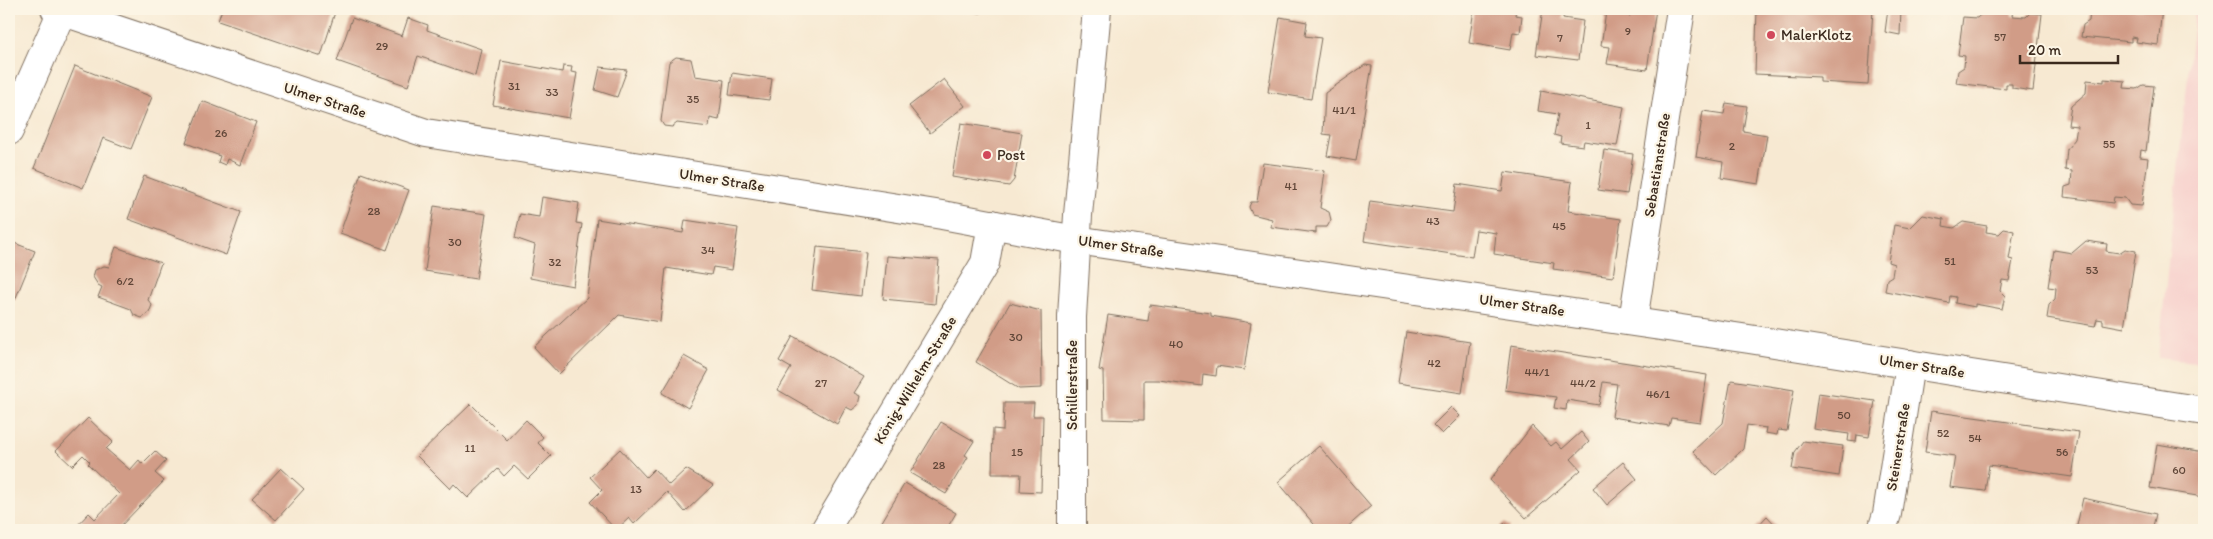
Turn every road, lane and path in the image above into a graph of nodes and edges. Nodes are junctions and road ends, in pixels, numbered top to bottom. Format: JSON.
{"nodes":[{"id":1,"x":1097,"y":9,"type":"edge"},
{"id":2,"x":1681,"y":9,"type":"edge"},
{"id":3,"x":58,"y":10,"type":"edge"},
{"id":4,"x":9,"y":131,"type":"edge"},
{"id":5,"x":992,"y":224,"type":"junction"},
{"id":6,"x":1076,"y":240,"type":"junction"},
{"id":7,"x":1633,"y":321,"type":"junction"},
{"id":8,"x":1910,"y":364,"type":"junction"},
{"id":9,"x":2204,"y":411,"type":"edge"},
{"id":10,"x":825,"y":530,"type":"edge"},
{"id":11,"x":1072,"y":530,"type":"edge"},
{"id":12,"x":1882,"y":530,"type":"edge"}],
"edges":[{"from":1,"to":6,"type":"main road"},
{"from":2,"to":7,"type":"main road","name":"Sebastianstraße"},
{"from":3,"to":4,"type":"main road"},
{"from":3,"to":5,"type":"main road","name":"Ulmer Straße"},
{"from":5,"to":6,"type":"main road","name":"Ulmer Straße"},
{"from":5,"to":10,"type":"main road","name":"König-Wilhelm-Straße"},
{"from":6,"to":7,"type":"main road","name":"Ulmer Straße"},
{"from":6,"to":11,"type":"main road","name":"Schillerstraße"},
{"from":7,"to":8,"type":"main road","name":"Ulmer Straße"},
{"from":8,"to":9,"type":"main road","name":"Ulmer Straße"},
{"from":8,"to":12,"type":"main road","name":"Steinerstraße"}]}
